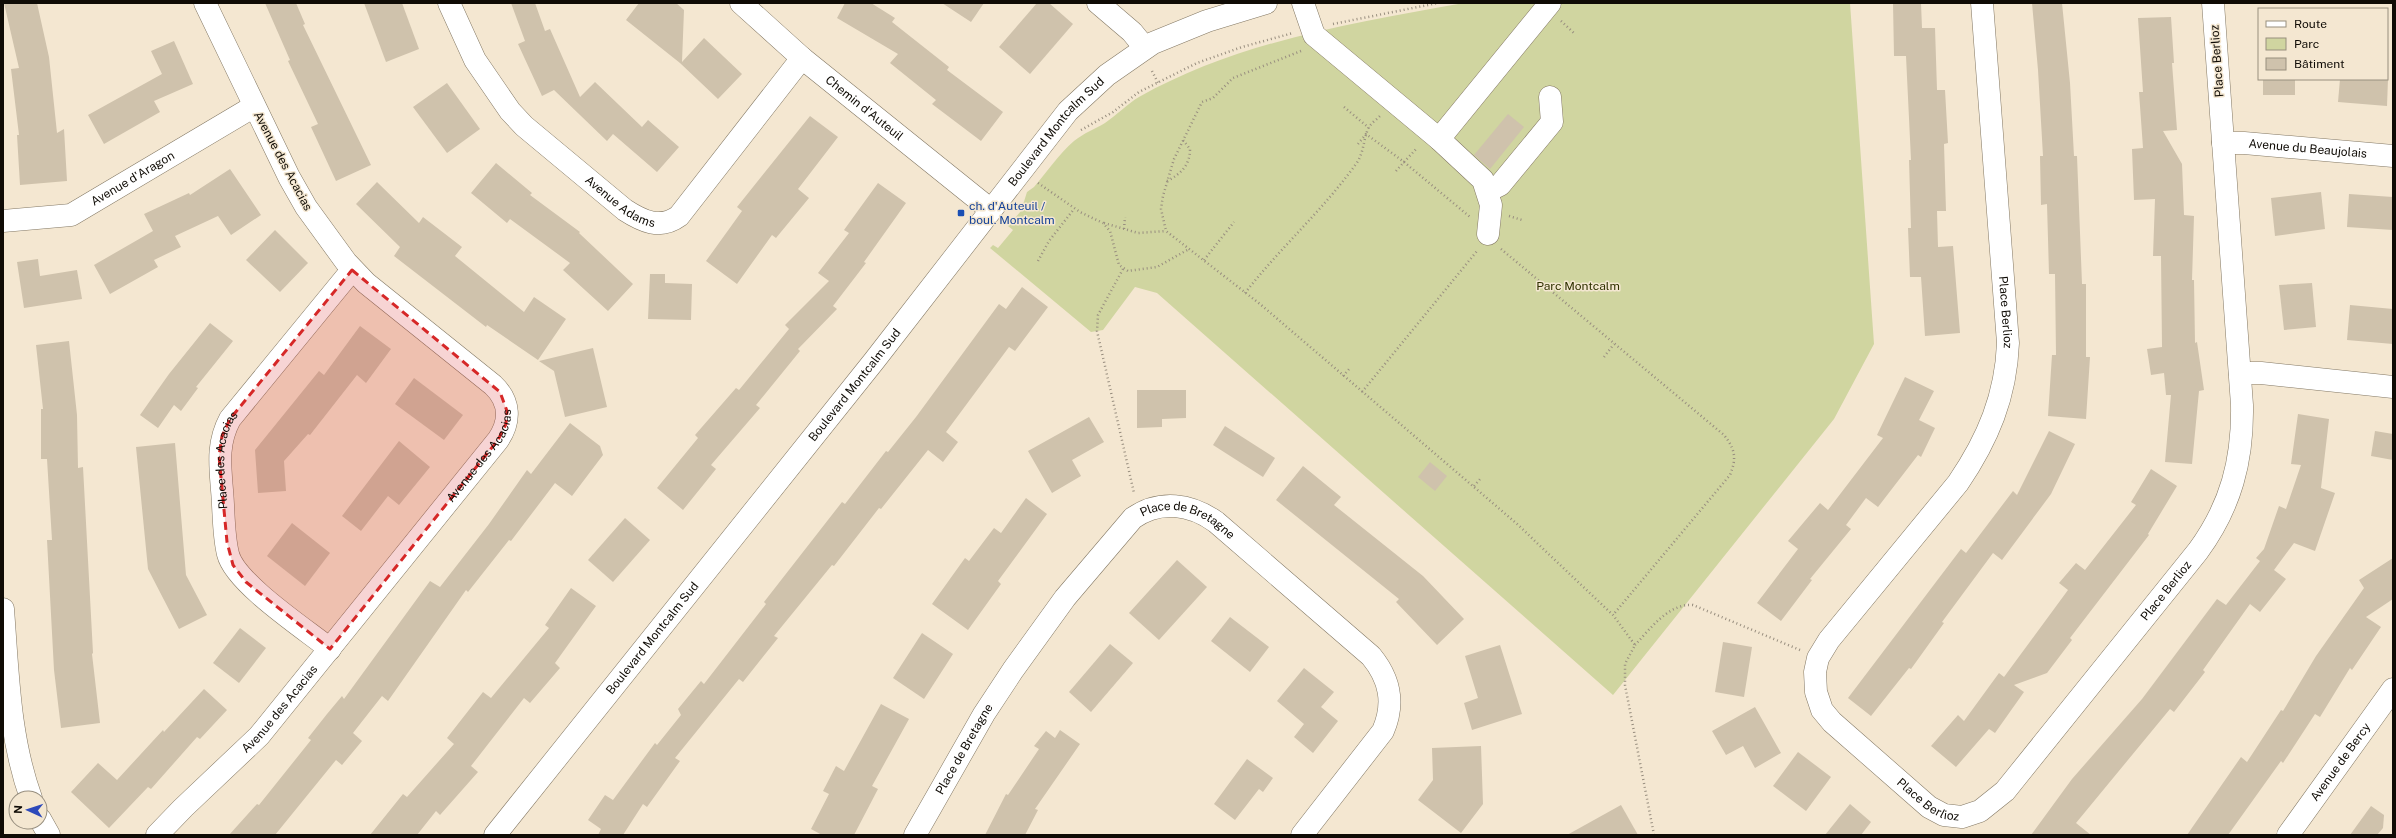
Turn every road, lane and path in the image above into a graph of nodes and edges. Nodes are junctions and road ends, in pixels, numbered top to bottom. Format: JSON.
{"nodes":[{"id":1,"x":205,"y":3,"type":"edge"},
{"id":2,"x":449,"y":3,"type":"edge"},
{"id":3,"x":741,"y":3,"type":"edge"},
{"id":4,"x":1098,"y":3,"type":"edge"},
{"id":5,"x":1266,"y":3,"type":"edge"},
{"id":6,"x":1303,"y":3,"type":"edge"},
{"id":7,"x":1438,"y":3,"type":"edge"},
{"id":8,"x":1550,"y":3,"type":"edge"},
{"id":9,"x":1982,"y":3,"type":"edge"},
{"id":10,"x":2213,"y":3,"type":"edge"},
{"id":11,"x":1331,"y":25,"type":"dead end"},
{"id":12,"x":1566,"y":25,"type":"dead end"},
{"id":13,"x":1295,"y":32,"type":"dead end"},
{"id":14,"x":1575,"y":34,"type":"dead end"},
{"id":15,"x":1144,"y":48,"type":"junction"},
{"id":16,"x":1306,"y":49,"type":"dead end"},
{"id":17,"x":802,"y":58,"type":"junction"},
{"id":18,"x":1152,"y":71,"type":"dead end"},
{"id":19,"x":1158,"y":83,"type":"junction"},
{"id":20,"x":1550,"y":97,"type":"dead end"},
{"id":21,"x":253,"y":107,"type":"junction"},
{"id":22,"x":1344,"y":107,"type":"dead end"},
{"id":23,"x":1381,"y":114,"type":"dead end"},
{"id":24,"x":1368,"y":128,"type":"junction"},
{"id":25,"x":1078,"y":133,"type":"dead end"},
{"id":26,"x":1366,"y":134,"type":"junction"},
{"id":27,"x":1183,"y":140,"type":"junction"},
{"id":28,"x":1428,"y":143,"type":"junction"},
{"id":29,"x":2223,"y":143,"type":"junction"},
{"id":30,"x":1358,"y":144,"type":"dead end"},
{"id":31,"x":2393,"y":156,"type":"edge"},
{"id":32,"x":1404,"y":162,"type":"junction"},
{"id":33,"x":1396,"y":171,"type":"dead end"},
{"id":34,"x":1036,"y":181,"type":"dead end"},
{"id":35,"x":1167,"y":181,"type":"junction"},
{"id":36,"x":1488,"y":191,"type":"junction"},
{"id":37,"x":1074,"y":209,"type":"junction"},
{"id":38,"x":991,"y":210,"type":"junction"},
{"id":39,"x":1125,"y":217,"type":"dead end"},
{"id":40,"x":3,"y":221,"type":"edge"},
{"id":41,"x":1234,"y":222,"type":"dead end"},
{"id":42,"x":1103,"y":223,"type":"junction"},
{"id":43,"x":1124,"y":229,"type":"junction"},
{"id":44,"x":1166,"y":231,"type":"junction"},
{"id":45,"x":1049,"y":241,"type":"junction"},
{"id":46,"x":1490,"y":242,"type":"junction"},
{"id":47,"x":1052,"y":243,"type":"dead end"},
{"id":48,"x":1189,"y":249,"type":"junction"},
{"id":49,"x":1204,"y":260,"type":"junction"},
{"id":50,"x":1038,"y":261,"type":"dead end"},
{"id":51,"x":1123,"y":269,"type":"junction"},
{"id":52,"x":352,"y":270,"type":"junction"},
{"id":53,"x":1244,"y":292,"type":"junction"},
{"id":54,"x":1614,"y":344,"type":"junction"},
{"id":55,"x":1604,"y":357,"type":"dead end"},
{"id":56,"x":1350,"y":368,"type":"dead end"},
{"id":57,"x":2240,"y":373,"type":"junction"},
{"id":58,"x":1343,"y":376,"type":"junction"},
{"id":59,"x":2393,"y":387,"type":"edge"},
{"id":60,"x":1362,"y":392,"type":"junction"},
{"id":61,"x":1481,"y":478,"type":"dead end"},
{"id":62,"x":1474,"y":486,"type":"junction"},
{"id":63,"x":1135,"y":496,"type":"dead end"},
{"id":64,"x":3,"y":609,"type":"edge"},
{"id":65,"x":1613,"y":615,"type":"junction"},
{"id":66,"x":1635,"y":646,"type":"junction"},
{"id":67,"x":330,"y":649,"type":"junction"},
{"id":68,"x":1802,"y":651,"type":"dead end"},
{"id":69,"x":2393,"y":689,"type":"edge"},
{"id":70,"x":29,"y":790,"type":"edge"},
{"id":71,"x":158,"y":835,"type":"edge"},
{"id":72,"x":495,"y":835,"type":"edge"},
{"id":73,"x":915,"y":835,"type":"edge"},
{"id":74,"x":1302,"y":835,"type":"edge"},
{"id":75,"x":1654,"y":835,"type":"edge"},
{"id":76,"x":2288,"y":835,"type":"edge"}],
"edges":[{"from":1,"to":21,"type":"street","name":"Avenue des Acacias"},
{"from":2,"to":17,"type":"street","name":"Avenue Adams"},
{"from":3,"to":17,"type":"street","name":"Chemin d'Auteuil"},
{"from":4,"to":15,"type":"street"},
{"from":5,"to":15,"type":"street","name":"Boulevard Montcalm Sud"},
{"from":6,"to":28,"type":"street"},
{"from":7,"to":11,"type":"path"},
{"from":8,"to":28,"type":"street"},
{"from":9,"to":57,"type":"street","name":"Place Berlioz"},
{"from":10,"to":29,"type":"street","name":"Place Berlioz"},
{"from":12,"to":14,"type":"path"},
{"from":13,"to":19,"type":"path","name":"Boulevard Montcalm Sud"},
{"from":15,"to":38,"type":"street","name":"Boulevard Montcalm Sud"},
{"from":16,"to":27,"type":"path"},
{"from":17,"to":38,"type":"street","name":"Chemin d'Auteuil"},
{"from":18,"to":19,"type":"path"},
{"from":19,"to":25,"type":"path","name":"Boulevard Montcalm Sud"},
{"from":20,"to":36,"type":"street"},
{"from":21,"to":40,"type":"street","name":"Avenue d'Aragon"},
{"from":21,"to":52,"type":"street","name":"Avenue des Acacias"},
{"from":22,"to":24,"type":"path"},
{"from":23,"to":24,"type":"path"},
{"from":24,"to":26,"type":"path"},
{"from":26,"to":30,"type":"path"},
{"from":26,"to":32,"type":"path"},
{"from":26,"to":53,"type":"path"},
{"from":27,"to":35,"type":"path"},
{"from":27,"to":35,"type":"path"},
{"from":28,"to":32,"type":"path"},
{"from":28,"to":36,"type":"street"},
{"from":29,"to":31,"type":"street","name":"Avenue du Beaujolais"},
{"from":29,"to":57,"type":"street","name":"Place Berlioz"},
{"from":32,"to":33,"type":"path"},
{"from":32,"to":46,"type":"path"},
{"from":34,"to":37,"type":"path"},
{"from":35,"to":44,"type":"path"},
{"from":36,"to":46,"type":"street"},
{"from":37,"to":42,"type":"path"},
{"from":37,"to":45,"type":"path"},
{"from":38,"to":72,"type":"street","name":"Boulevard Montcalm Sud"},
{"from":39,"to":43,"type":"path"},
{"from":41,"to":49,"type":"path"},
{"from":42,"to":43,"type":"path"},
{"from":42,"to":51,"type":"path"},
{"from":43,"to":44,"type":"path"},
{"from":44,"to":48,"type":"path"},
{"from":45,"to":47,"type":"path"},
{"from":45,"to":50,"type":"path"},
{"from":46,"to":54,"type":"path"},
{"from":46,"to":60,"type":"path"},
{"from":48,"to":49,"type":"path"},
{"from":48,"to":51,"type":"path"},
{"from":49,"to":53,"type":"path"},
{"from":51,"to":63,"type":"path"},
{"from":52,"to":67,"type":"street","name":"Place des Acacias"},
{"from":52,"to":67,"type":"street","name":"Avenue des Acacias"},
{"from":53,"to":58,"type":"path"},
{"from":54,"to":55,"type":"path"},
{"from":54,"to":65,"type":"path"},
{"from":56,"to":58,"type":"path"},
{"from":57,"to":59,"type":"street"},
{"from":58,"to":60,"type":"path"},
{"from":60,"to":62,"type":"path"},
{"from":61,"to":62,"type":"path"},
{"from":62,"to":65,"type":"path"},
{"from":64,"to":70,"type":"street"},
{"from":65,"to":66,"type":"path"},
{"from":66,"to":68,"type":"path"},
{"from":66,"to":75,"type":"path"},
{"from":67,"to":71,"type":"street","name":"Avenue des Acacias"},
{"from":69,"to":76,"type":"street","name":"Avenue de Bercy"},
{"from":73,"to":74,"type":"street","name":"Place de Bretagne"}]}
